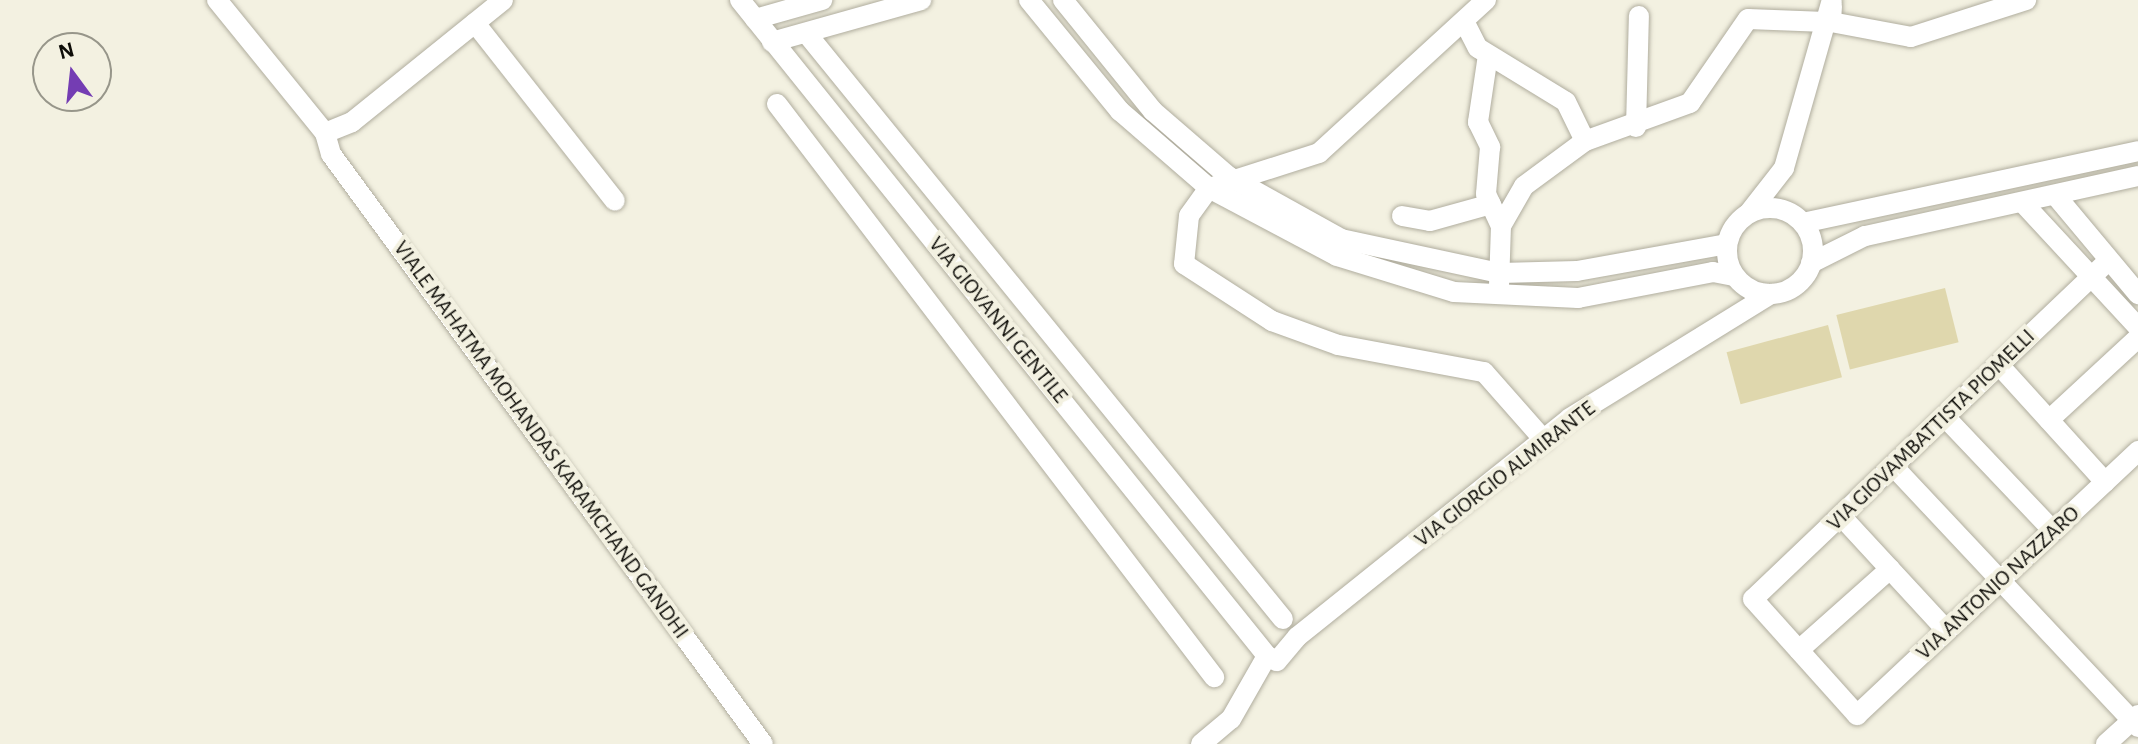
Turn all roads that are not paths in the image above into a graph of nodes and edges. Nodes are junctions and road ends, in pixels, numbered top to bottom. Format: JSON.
{"nodes":[{"id":1,"x":217,"y":0,"type":"edge"},
{"id":2,"x":503,"y":0,"type":"edge"},
{"id":3,"x":740,"y":0,"type":"edge"},
{"id":4,"x":921,"y":0,"type":"edge"},
{"id":5,"x":1029,"y":0,"type":"edge"},
{"id":6,"x":1063,"y":0,"type":"edge"},
{"id":7,"x":1486,"y":0,"type":"edge"},
{"id":8,"x":1833,"y":0,"type":"edge"},
{"id":9,"x":2026,"y":0,"type":"edge"},
{"id":10,"x":817,"y":1,"type":"edge"},
{"id":11,"x":1639,"y":16,"type":"dead end"},
{"id":12,"x":755,"y":19,"type":"junction"},
{"id":13,"x":1464,"y":21,"type":"junction"},
{"id":14,"x":1826,"y":22,"type":"junction"},
{"id":15,"x":475,"y":23,"type":"junction"},
{"id":16,"x":807,"y":34,"type":"junction"},
{"id":17,"x":772,"y":42,"type":"junction"},
{"id":18,"x":1488,"y":55,"type":"junction"},
{"id":19,"x":777,"y":104,"type":"dead end"},
{"id":20,"x":1636,"y":127,"type":"junction"},
{"id":21,"x":325,"y":133,"type":"junction"},
{"id":22,"x":1585,"y":141,"type":"junction"},
{"id":23,"x":2138,"y":151,"type":"edge"},
{"id":24,"x":1784,"y":168,"type":"junction"},
{"id":25,"x":1228,"y":176,"type":"junction"},
{"id":26,"x":2138,"y":176,"type":"edge"},
{"id":27,"x":1209,"y":188,"type":"junction"},
{"id":28,"x":2056,"y":196,"type":"junction"},
{"id":29,"x":615,"y":201,"type":"dead end"},
{"id":30,"x":2023,"y":203,"type":"junction"},
{"id":31,"x":1491,"y":204,"type":"junction"},
{"id":32,"x":1749,"y":213,"type":"junction"},
{"id":33,"x":1402,"y":216,"type":"dead end"},
{"id":34,"x":1796,"y":218,"type":"junction"},
{"id":35,"x":1501,"y":226,"type":"junction"},
{"id":36,"x":1727,"y":244,"type":"junction"},
{"id":37,"x":2108,"y":261,"type":"junction"},
{"id":38,"x":1811,"y":263,"type":"junction"},
{"id":39,"x":1500,"y":273,"type":"junction"},
{"id":40,"x":2093,"y":276,"type":"junction"},
{"id":41,"x":1736,"y":278,"type":"junction"},
{"id":42,"x":1498,"y":294,"type":"junction"},
{"id":43,"x":1771,"y":294,"type":"junction"},
{"id":44,"x":2138,"y":294,"type":"edge"},
{"id":45,"x":1724,"y":326,"type":"junction"},
{"id":46,"x":2138,"y":327,"type":"edge"},
{"id":47,"x":2138,"y":338,"type":"edge"},
{"id":48,"x":1999,"y":365,"type":"junction"},
{"id":49,"x":1945,"y":417,"type":"junction"},
{"id":50,"x":2049,"y":420,"type":"junction"},
{"id":51,"x":1544,"y":440,"type":"junction"},
{"id":52,"x":2138,"y":451,"type":"edge"},
{"id":53,"x":1893,"y":466,"type":"junction"},
{"id":54,"x":2105,"y":482,"type":"junction"},
{"id":55,"x":1841,"y":516,"type":"junction"},
{"id":56,"x":2053,"y":531,"type":"junction"},
{"id":57,"x":1890,"y":569,"type":"junction"},
{"id":58,"x":2001,"y":580,"type":"junction"},
{"id":59,"x":1283,"y":619,"type":"junction"},
{"id":60,"x":1947,"y":631,"type":"junction"},
{"id":61,"x":1297,"y":637,"type":"junction"},
{"id":62,"x":1261,"y":648,"type":"junction"},
{"id":63,"x":1799,"y":650,"type":"junction"},
{"id":64,"x":1214,"y":677,"type":"dead end"},
{"id":65,"x":2136,"y":721,"type":"edge"},
{"id":66,"x":763,"y":744,"type":"edge"},
{"id":67,"x":1201,"y":744,"type":"edge"},
{"id":68,"x":2106,"y":744,"type":"edge"}],
"edges":[{"from":1,"to":21,"type":"street","name":"VIALE MAHATMA MOHANDAS KARAMCHAND GANDHI"},
{"from":2,"to":15,"type":"street"},
{"from":3,"to":12,"type":"street","name":"VIA GIOVANNI GENTILE"},
{"from":4,"to":16,"type":"street"},
{"from":5,"to":27,"type":"street"},
{"from":6,"to":25,"type":"street"},
{"from":7,"to":13,"type":"street"},
{"from":8,"to":9,"type":"street"},
{"from":8,"to":14,"type":"street"},
{"from":10,"to":12,"type":"street"},
{"from":11,"to":20,"type":"street"},
{"from":12,"to":17,"type":"street","name":"VIA GIOVANNI GENTILE"},
{"from":13,"to":18,"type":"street"},
{"from":13,"to":25,"type":"street"},
{"from":14,"to":20,"type":"street"},
{"from":14,"to":24,"type":"street"},
{"from":15,"to":21,"type":"street"},
{"from":15,"to":29,"type":"street"},
{"from":16,"to":17,"type":"street"},
{"from":16,"to":59,"type":"street","name":"VIA GIOVANNI GENTILE"},
{"from":17,"to":62,"type":"street","name":"VIA GIOVANNI GENTILE"},
{"from":18,"to":22,"type":"street"},
{"from":18,"to":31,"type":"street"},
{"from":19,"to":64,"type":"street","name":"VIA GIOVANNI GENTILE"},
{"from":20,"to":22,"type":"street"},
{"from":21,"to":66,"type":"street","name":"VIALE MAHATMA MOHANDAS KARAMCHAND GANDHI"},
{"from":22,"to":35,"type":"street"},
{"from":23,"to":34,"type":"street"},
{"from":24,"to":32,"type":"street"},
{"from":24,"to":34,"type":"street"},
{"from":25,"to":27,"type":"street"},
{"from":25,"to":39,"type":"street"},
{"from":26,"to":28,"type":"street"},
{"from":27,"to":42,"type":"street"},
{"from":27,"to":51,"type":"street"},
{"from":28,"to":30,"type":"street"},
{"from":28,"to":37,"type":"street"},
{"from":30,"to":38,"type":"street"},
{"from":30,"to":40,"type":"street"},
{"from":31,"to":33,"type":"street"},
{"from":31,"to":35,"type":"street"},
{"from":32,"to":34,"type":"street"},
{"from":32,"to":36,"type":"street"},
{"from":34,"to":38,"type":"street"},
{"from":35,"to":39,"type":"street"},
{"from":36,"to":39,"type":"street"},
{"from":36,"to":41,"type":"street"},
{"from":37,"to":40,"type":"street","name":"VIA GIOVAMBATTISTA PIOMELLI"},
{"from":37,"to":44,"type":"street"},
{"from":38,"to":43,"type":"street"},
{"from":39,"to":42,"type":"street"},
{"from":40,"to":46,"type":"street"},
{"from":40,"to":48,"type":"street","name":"VIA GIOVAMBATTISTA PIOMELLI"},
{"from":41,"to":42,"type":"street"},
{"from":41,"to":43,"type":"street"},
{"from":41,"to":45,"type":"street"},
{"from":43,"to":45,"type":"street","name":"VIA GIORGIO ALMIRANTE"},
{"from":45,"to":51,"type":"street","name":"VIA GIORGIO ALMIRANTE"},
{"from":47,"to":50,"type":"street"},
{"from":48,"to":49,"type":"street","name":"VIA GIOVAMBATTISTA PIOMELLI"},
{"from":48,"to":50,"type":"street"},
{"from":49,"to":53,"type":"street","name":"VIA GIOVAMBATTISTA PIOMELLI"},
{"from":49,"to":56,"type":"street"},
{"from":50,"to":54,"type":"street"},
{"from":51,"to":61,"type":"street","name":"VIA GIORGIO ALMIRANTE"},
{"from":52,"to":54,"type":"street","name":"VIA ANTONIO NAZZARO"},
{"from":53,"to":55,"type":"street","name":"VIA GIOVAMBATTISTA PIOMELLI"},
{"from":53,"to":58,"type":"street"},
{"from":54,"to":56,"type":"street","name":"VIA ANTONIO NAZZARO"},
{"from":55,"to":57,"type":"street"},
{"from":55,"to":63,"type":"street","name":"VIA GIOVAMBATTISTA PIOMELLI"},
{"from":56,"to":58,"type":"street","name":"VIA ANTONIO NAZZARO"},
{"from":57,"to":60,"type":"street"},
{"from":57,"to":63,"type":"street"},
{"from":58,"to":60,"type":"street","name":"VIA ANTONIO NAZZARO"},
{"from":58,"to":65,"type":"street"},
{"from":59,"to":61,"type":"street","name":"VIA GIOVANNI GENTILE"},
{"from":59,"to":62,"type":"street"},
{"from":60,"to":63,"type":"street","name":"VIA ANTONIO NAZZARO"},
{"from":61,"to":62,"type":"street","name":"VIA GIORGIO ALMIRANTE"},
{"from":62,"to":67,"type":"street"},
{"from":65,"to":68,"type":"street"}]}
